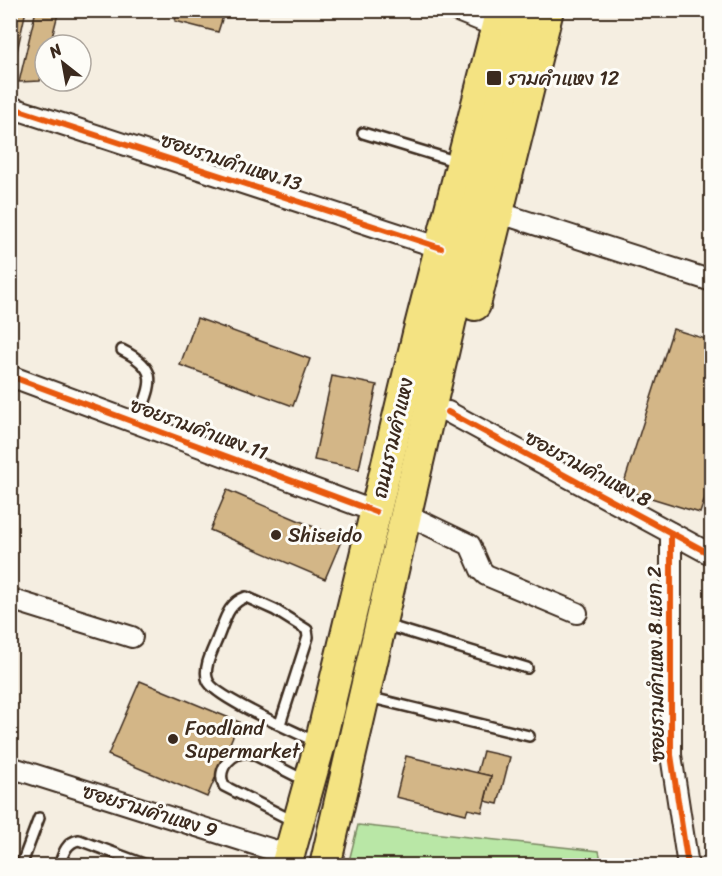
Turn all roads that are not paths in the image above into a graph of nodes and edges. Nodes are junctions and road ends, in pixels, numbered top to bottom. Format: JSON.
{"nodes":[{"id":1,"x":455,"y":10,"type":"edge"},
{"id":2,"x":522,"y":10,"type":"edge"},
{"id":3,"x":548,"y":10,"type":"edge"},
{"id":4,"x":499,"y":19,"type":"edge"},
{"id":5,"x":10,"y":106,"type":"edge"},
{"id":6,"x":363,"y":133,"type":"dead end"},
{"id":7,"x":462,"y":163,"type":"junction"},
{"id":8,"x":497,"y":212,"type":"junction"},
{"id":9,"x":441,"y":248,"type":"junction"},
{"id":10,"x":711,"y":281,"type":"edge"},
{"id":11,"x":122,"y":350,"type":"dead end"},
{"id":12,"x":10,"y":376,"type":"edge"},
{"id":13,"x":438,"y":415,"type":"junction"},
{"id":14,"x":137,"y":424,"type":"junction"},
{"id":15,"x":376,"y":512,"type":"junction"},
{"id":16,"x":420,"y":521,"type":"junction"},
{"id":17,"x":671,"y":533,"type":"junction"},
{"id":18,"x":711,"y":555,"type":"edge"},
{"id":19,"x":10,"y":599,"type":"edge"},
{"id":20,"x":577,"y":613,"type":"dead end"},
{"id":21,"x":390,"y":626,"type":"junction"},
{"id":22,"x":132,"y":637,"type":"dead end"},
{"id":23,"x":527,"y":668,"type":"dead end"},
{"id":24,"x":367,"y":688,"type":"junction"},
{"id":25,"x":280,"y":724,"type":"junction"},
{"id":26,"x":529,"y":736,"type":"dead end"},
{"id":27,"x":320,"y":744,"type":"junction"},
{"id":28,"x":10,"y":767,"type":"edge"},
{"id":29,"x":309,"y":783,"type":"junction"},
{"id":30,"x":39,"y":818,"type":"dead end"},
{"id":31,"x":298,"y":823,"type":"junction"},
{"id":32,"x":288,"y":860,"type":"edge"},
{"id":33,"x":21,"y":866,"type":"edge"},
{"id":34,"x":59,"y":866,"type":"edge"},
{"id":35,"x":149,"y":866,"type":"edge"},
{"id":36,"x":325,"y":866,"type":"edge"},
{"id":37,"x":688,"y":866,"type":"edge"}],
"edges":[{"from":1,"to":4,"type":"street"},
{"from":2,"to":13,"type":"main road","name":"ถนนรามคำแหง"},
{"from":3,"to":8,"type":"main road","name":"ถนนรามคำแหง"},
{"from":4,"to":7,"type":"main road","name":"ถนนรามคำแหง"},
{"from":5,"to":9,"type":"street","name":"ซอยรามคำแหง 13"},
{"from":6,"to":7,"type":"lane"},
{"from":7,"to":9,"type":"main road","name":"ถนนรามคำแหง"},
{"from":8,"to":10,"type":"street"},
{"from":8,"to":13,"type":"main road","name":"ถนนรามคำแหง"},
{"from":9,"to":15,"type":"main road","name":"ถนนรามคำแหง"},
{"from":11,"to":14,"type":"lane"},
{"from":12,"to":14,"type":"street","name":"ซอยรามคำแหง 11"},
{"from":13,"to":16,"type":"main road","name":"ถนนรามคำแหง"},
{"from":13,"to":17,"type":"street","name":"ซอยรามคำแหง 8"},
{"from":13,"to":24,"type":"main road","name":"ถนนรามคำแหง"},
{"from":14,"to":15,"type":"street","name":"ซอยรามคำแหง 11"},
{"from":15,"to":27,"type":"main road","name":"ถนนรามคำแหง"},
{"from":16,"to":20,"type":"street"},
{"from":16,"to":21,"type":"main road","name":"ถนนรามคำแหง"},
{"from":17,"to":18,"type":"street","name":"ซอยรามคำแหง 8"},
{"from":17,"to":37,"type":"street","name":"ซอยรามคำแหง 8 แยก 2"},
{"from":19,"to":22,"type":"street"},
{"from":21,"to":23,"type":"lane"},
{"from":21,"to":24,"type":"main road","name":"ถนนรามคำแหง"},
{"from":24,"to":26,"type":"lane"},
{"from":24,"to":36,"type":"main road","name":"ถนนรามคำแหง"},
{"from":25,"to":25,"type":"lane"},
{"from":25,"to":27,"type":"lane"},
{"from":27,"to":29,"type":"main road","name":"ถนนรามคำแหง"},
{"from":28,"to":32,"type":"street","name":"ซอยรามคำแหง 9"},
{"from":29,"to":31,"type":"main road","name":"ถนนรามคำแหง"},
{"from":29,"to":31,"type":"lane"},
{"from":30,"to":33,"type":"lane"},
{"from":31,"to":32,"type":"main road","name":"ถนนรามคำแหง"},
{"from":34,"to":35,"type":"lane"}]}
